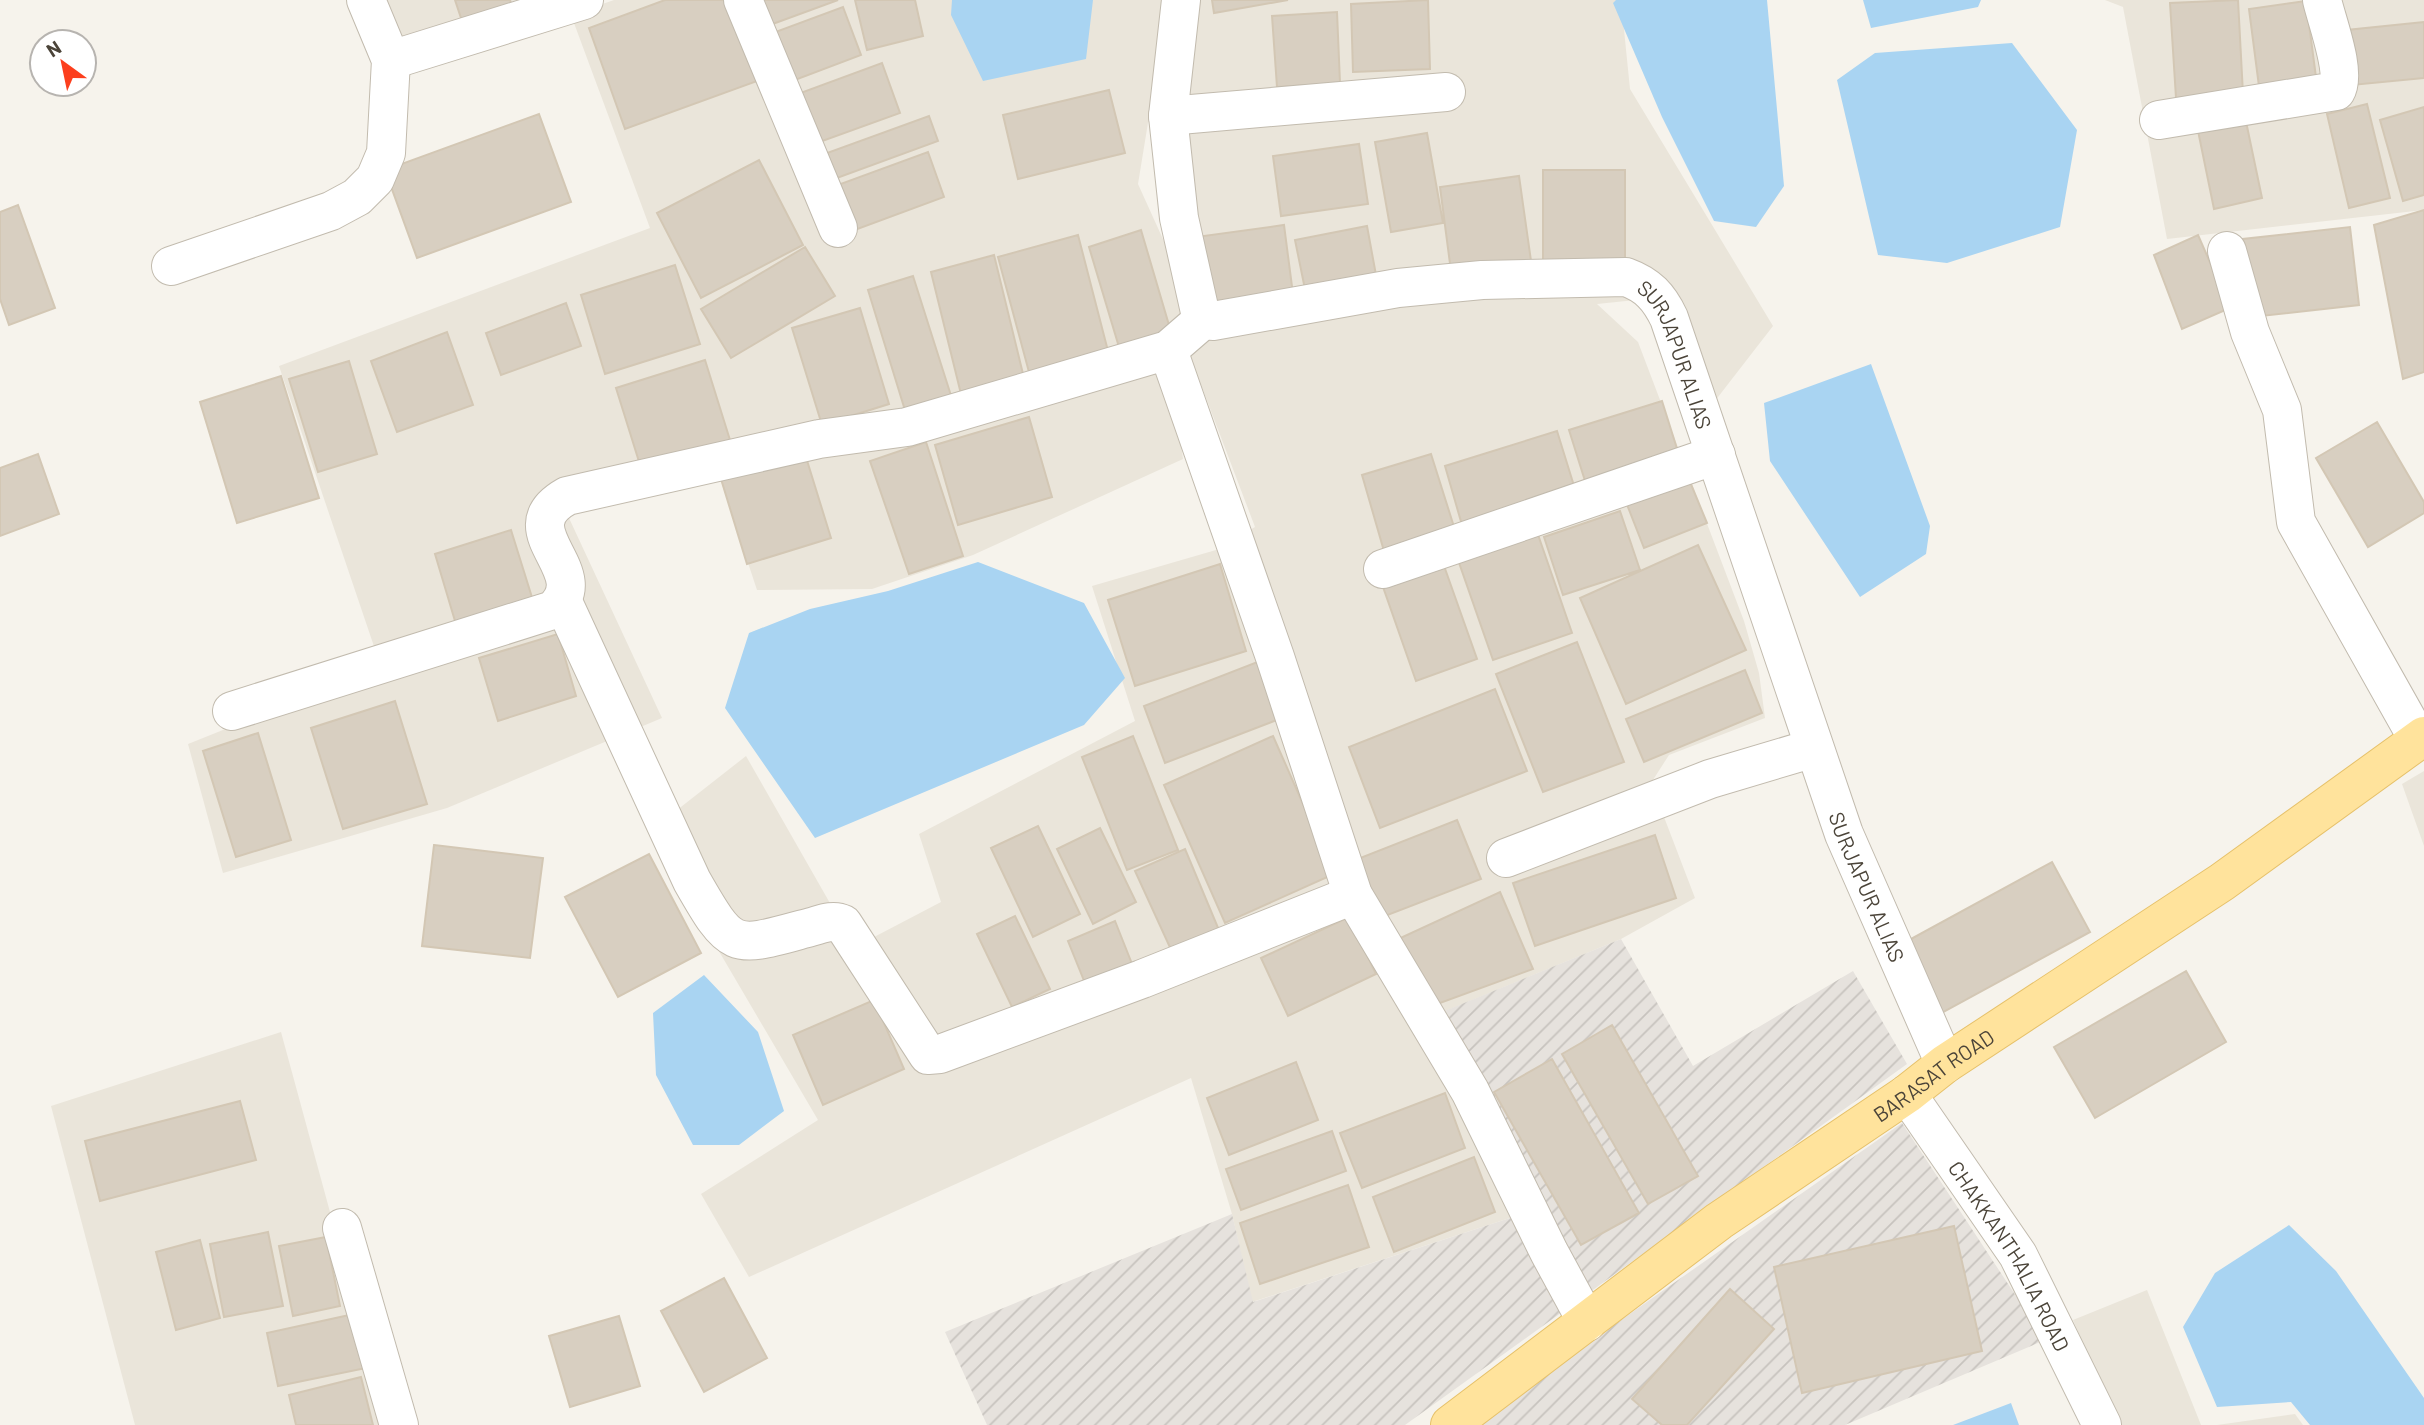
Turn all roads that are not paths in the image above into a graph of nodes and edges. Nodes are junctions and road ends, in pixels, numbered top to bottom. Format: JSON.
{"nodes":[{"id":1,"x":366,"y":0,"type":"edge"},
{"id":2,"x":584,"y":0,"type":"edge"},
{"id":3,"x":743,"y":0,"type":"edge"},
{"id":4,"x":1181,"y":0,"type":"edge"},
{"id":5,"x":2322,"y":0,"type":"edge"},
{"id":6,"x":391,"y":60,"type":"junction"},
{"id":7,"x":1446,"y":92,"type":"dead end"},
{"id":8,"x":1168,"y":117,"type":"junction"},
{"id":9,"x":2159,"y":120,"type":"dead end"},
{"id":10,"x":838,"y":228,"type":"dead end"},
{"id":11,"x":2228,"y":251,"type":"dead end"},
{"id":12,"x":171,"y":266,"type":"dead end"},
{"id":13,"x":1205,"y":318,"type":"junction"},
{"id":14,"x":1168,"y":350,"type":"junction"},
{"id":15,"x":1716,"y":455,"type":"junction"},
{"id":16,"x":1382,"y":569,"type":"dead end"},
{"id":17,"x":563,"y":602,"type":"junction"},
{"id":18,"x":232,"y":711,"type":"dead end"},
{"id":19,"x":2421,"y":737,"type":"edge"},
{"id":20,"x":1814,"y":748,"type":"junction"},
{"id":21,"x":1506,"y":858,"type":"dead end"},
{"id":22,"x":1353,"y":895,"type":"junction"},
{"id":23,"x":1945,"y":1065,"type":"junction"},
{"id":24,"x":1907,"y":1094,"type":"junction"},
{"id":25,"x":342,"y":1228,"type":"dead end"},
{"id":26,"x":1587,"y":1322,"type":"junction"},
{"id":27,"x":399,"y":1425,"type":"edge"},
{"id":28,"x":1450,"y":1425,"type":"edge"},
{"id":29,"x":2102,"y":1425,"type":"edge"}],
"edges":[{"from":1,"to":6,"type":"street"},
{"from":2,"to":6,"type":"street"},
{"from":3,"to":10,"type":"street"},
{"from":4,"to":8,"type":"street"},
{"from":5,"to":9,"type":"street"},
{"from":6,"to":12,"type":"street"},
{"from":7,"to":8,"type":"street"},
{"from":8,"to":13,"type":"street"},
{"from":11,"to":19,"type":"street"},
{"from":13,"to":14,"type":"street"},
{"from":13,"to":15,"type":"street","name":"SURJAPUR ALIAS"},
{"from":14,"to":17,"type":"street"},
{"from":14,"to":22,"type":"street"},
{"from":15,"to":16,"type":"street"},
{"from":15,"to":20,"type":"street","name":"SURJAPUR ALIAS"},
{"from":17,"to":18,"type":"street"},
{"from":17,"to":22,"type":"street"},
{"from":19,"to":23,"type":"main road","name":"BARASAT ROAD"},
{"from":20,"to":21,"type":"street"},
{"from":20,"to":23,"type":"street","name":"SURJAPUR ALIAS"},
{"from":22,"to":26,"type":"street"},
{"from":23,"to":24,"type":"main road","name":"BARASAT ROAD"},
{"from":24,"to":26,"type":"main road","name":"BARASAT ROAD"},
{"from":24,"to":29,"type":"street","name":"CHAKKANTHALIA ROAD"},
{"from":25,"to":27,"type":"street"},
{"from":26,"to":28,"type":"main road","name":"BARASAT ROAD"}]}
